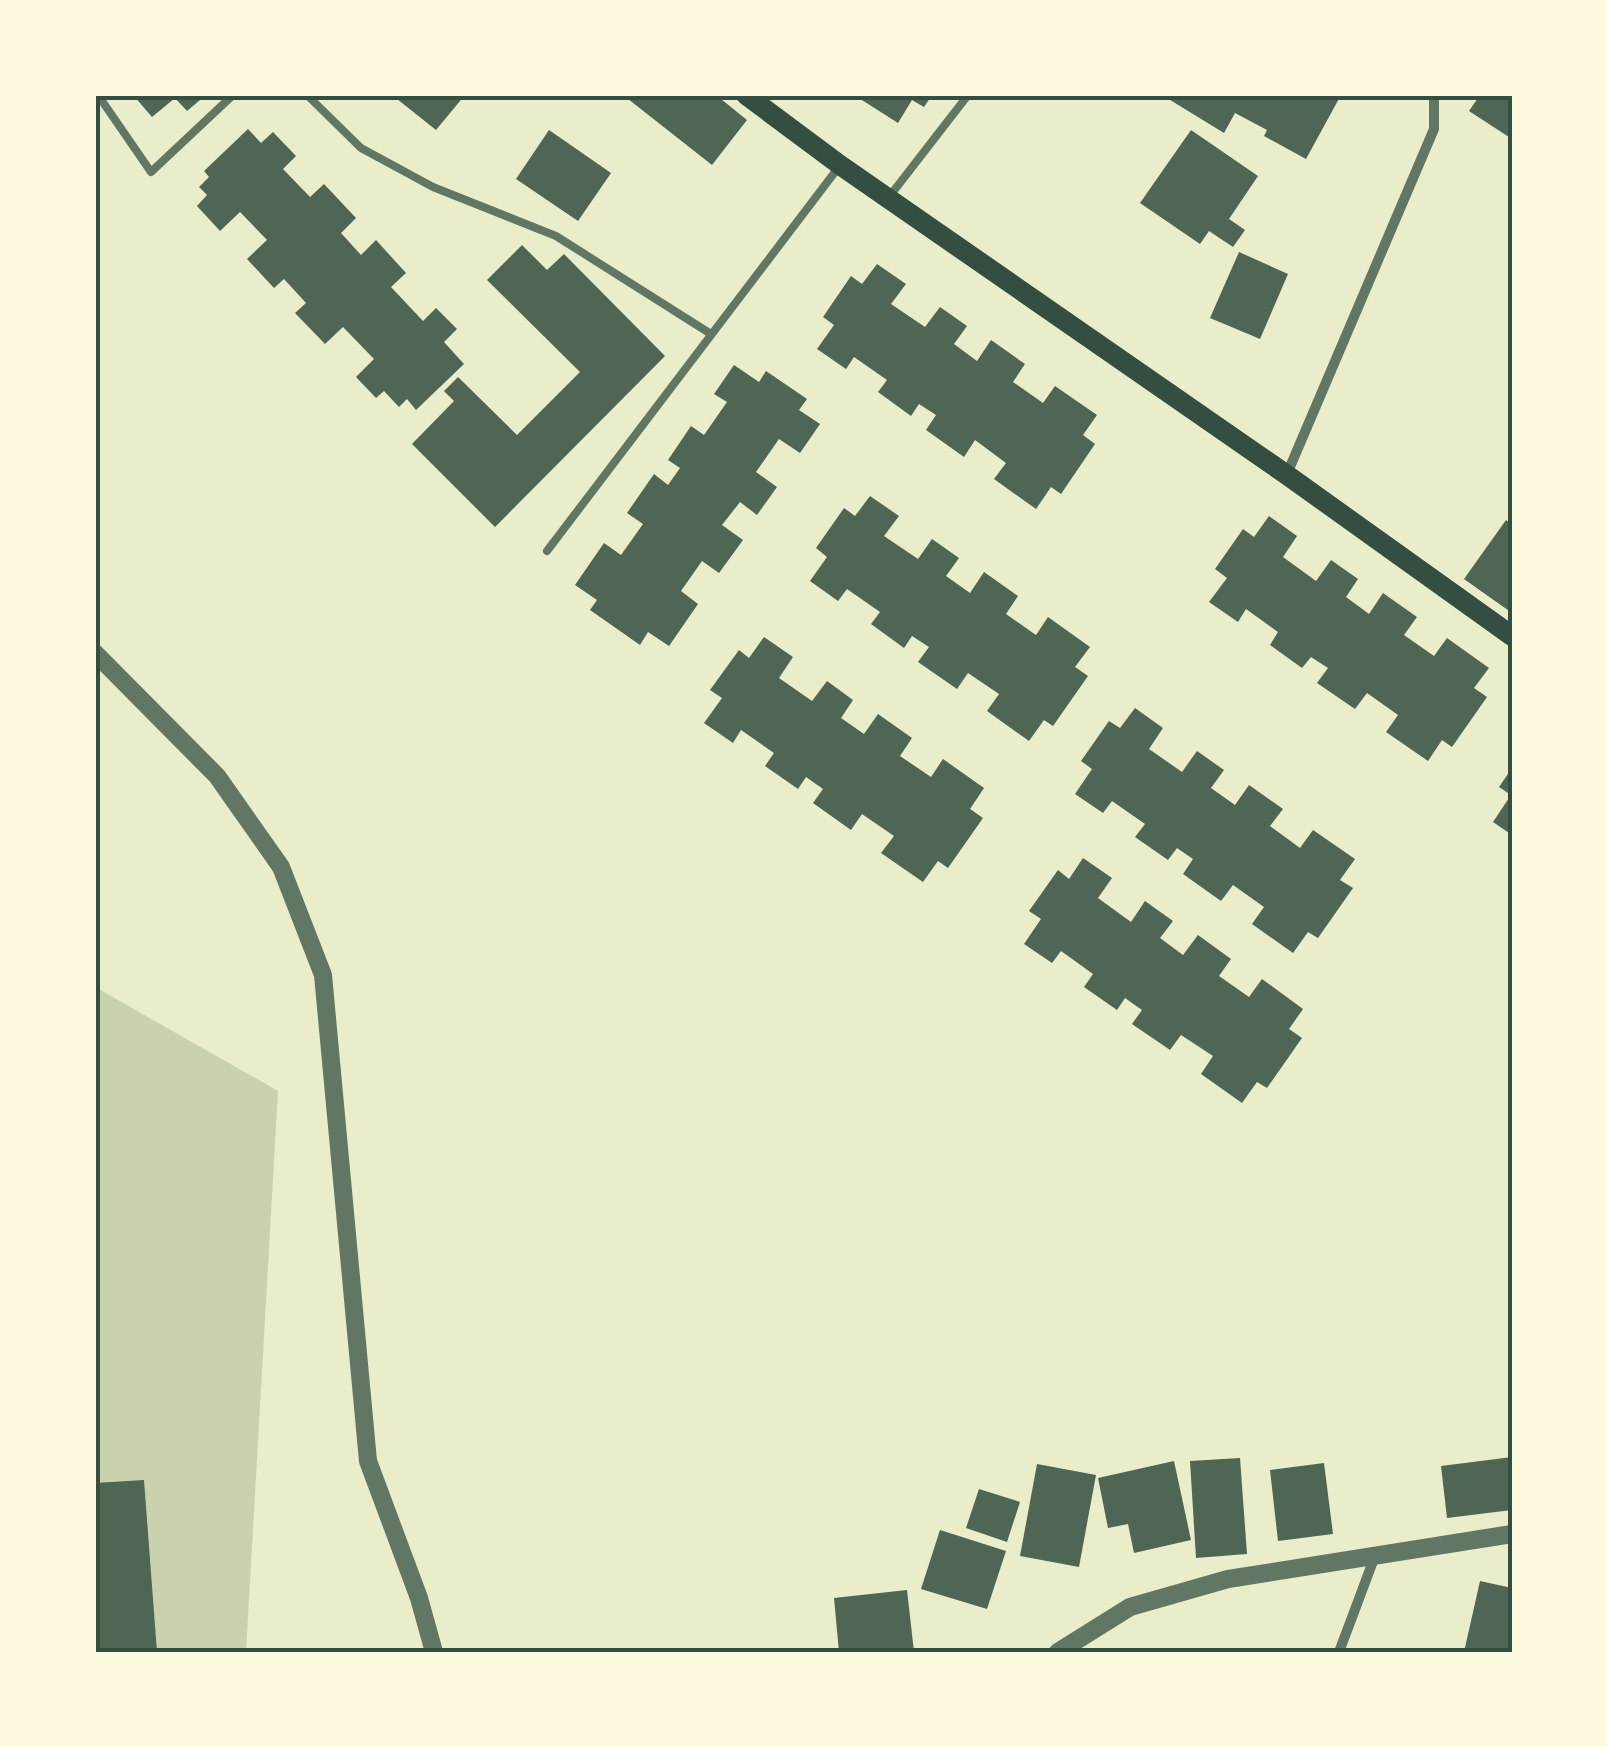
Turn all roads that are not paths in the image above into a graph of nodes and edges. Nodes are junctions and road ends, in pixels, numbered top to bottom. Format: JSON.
{"nodes":[{"id":1,"x":98,"y":95,"type":"edge"},
{"id":2,"x":233,"y":95,"type":"edge"},
{"id":3,"x":307,"y":95,"type":"edge"},
{"id":4,"x":746,"y":95,"type":"edge"},
{"id":5,"x":968,"y":95,"type":"edge"},
{"id":6,"x":1434,"y":95,"type":"edge"},
{"id":7,"x":840,"y":165,"type":"junction"},
{"id":8,"x":890,"y":197,"type":"junction"},
{"id":9,"x":711,"y":334,"type":"junction"},
{"id":10,"x":1287,"y":475,"type":"junction"},
{"id":11,"x":547,"y":550,"type":"dead end"},
{"id":12,"x":1512,"y":636,"type":"edge"},
{"id":13,"x":95,"y":653,"type":"edge"},
{"id":14,"x":1512,"y":1534,"type":"edge"},
{"id":15,"x":1375,"y":1556,"type":"junction"},
{"id":16,"x":434,"y":1652,"type":"edge"},
{"id":17,"x":1058,"y":1652,"type":"edge"},
{"id":18,"x":1340,"y":1652,"type":"edge"}],
"edges":[{"from":1,"to":2,"type":"lane"},
{"from":3,"to":9,"type":"lane"},
{"from":4,"to":7,"type":"main road"},
{"from":5,"to":8,"type":"lane"},
{"from":6,"to":10,"type":"street"},
{"from":7,"to":8,"type":"main road"},
{"from":7,"to":9,"type":"lane"},
{"from":8,"to":10,"type":"main road"},
{"from":9,"to":11,"type":"lane"},
{"from":10,"to":12,"type":"main road"},
{"from":13,"to":16,"type":"street"},
{"from":14,"to":15,"type":"street"},
{"from":15,"to":17,"type":"street"},
{"from":15,"to":18,"type":"street"}]}
